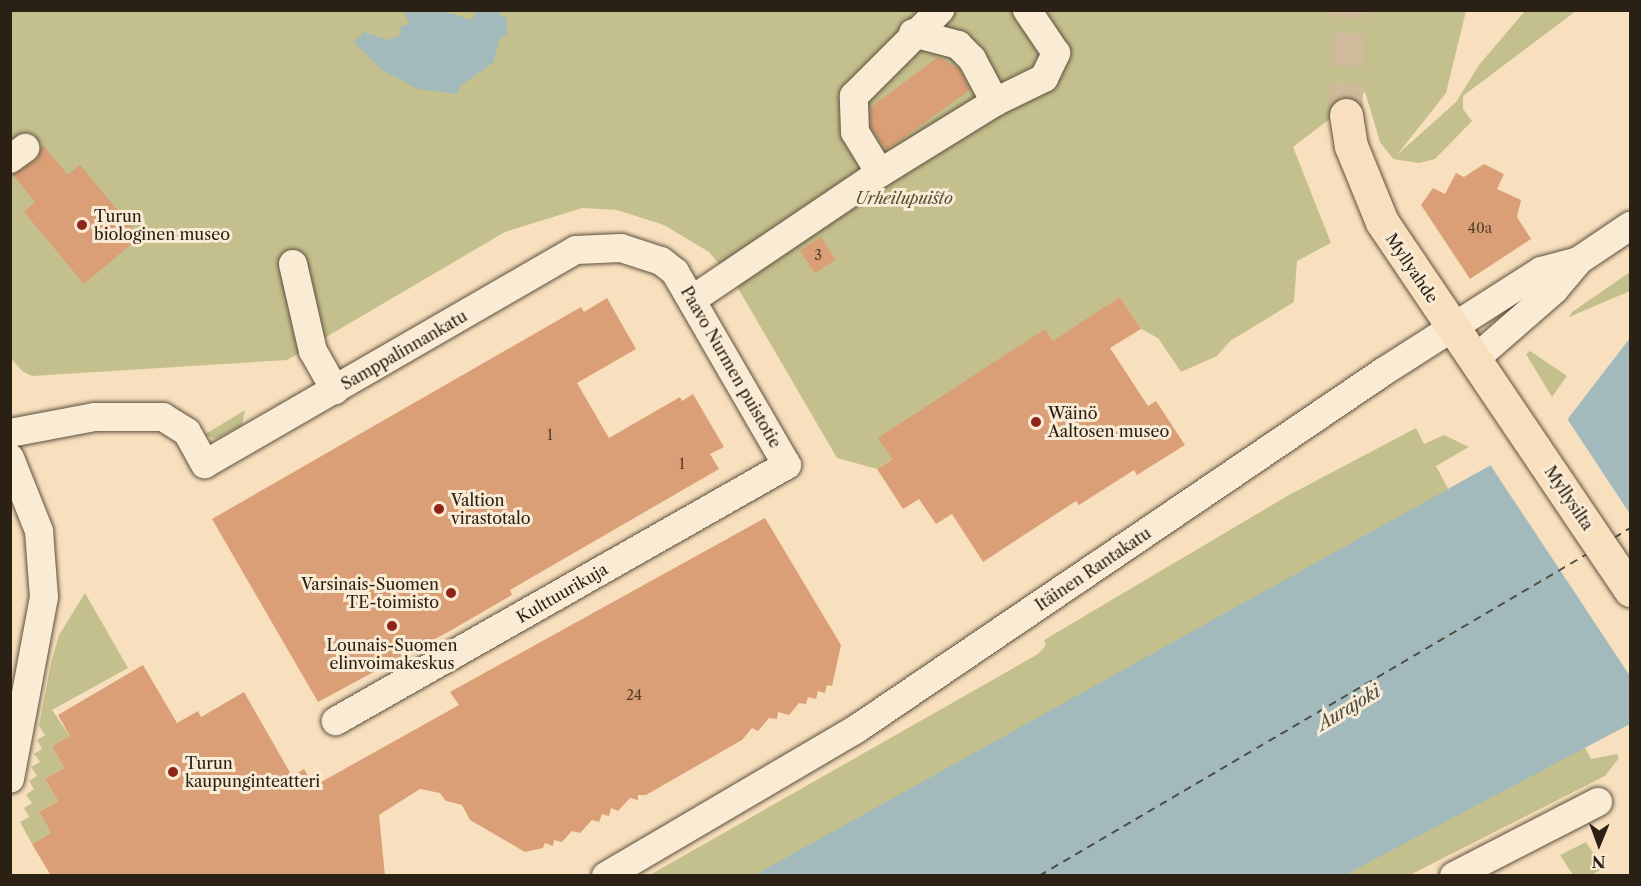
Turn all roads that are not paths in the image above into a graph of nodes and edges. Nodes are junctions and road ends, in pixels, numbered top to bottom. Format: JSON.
{"nodes":[{"id":1,"x":940,"y":10,"type":"edge"},
{"id":2,"x":1028,"y":10,"type":"edge"},
{"id":3,"x":913,"y":33,"type":"junction"},
{"id":4,"x":995,"y":102,"type":"junction"},
{"id":5,"x":1346,"y":115,"type":"tunnel mouth"},
{"id":6,"x":880,"y":173,"type":"junction"},
{"id":7,"x":1630,"y":226,"type":"edge"},
{"id":8,"x":606,"y":246,"type":"joint"},
{"id":9,"x":1578,"y":261,"type":"junction"},
{"id":10,"x":293,"y":264,"type":"dead end"},
{"id":11,"x":693,"y":299,"type":"junction"},
{"id":12,"x":1454,"y":328,"type":"junction"},
{"id":13,"x":1474,"y":359,"type":"junction"},
{"id":14,"x":335,"y":390,"type":"junction"},
{"id":15,"x":1508,"y":405,"type":"joint"},
{"id":16,"x":10,"y":433,"type":"edge"},
{"id":17,"x":10,"y":458,"type":"edge"},
{"id":18,"x":788,"y":465,"type":"joint"},
{"id":19,"x":1630,"y":590,"type":"edge"},
{"id":20,"x":336,"y":721,"type":"dead end"},
{"id":21,"x":10,"y":779,"type":"edge"},
{"id":22,"x":1598,"y":802,"type":"dead end"},
{"id":23,"x":606,"y":876,"type":"edge"},
{"id":24,"x":1454,"y":876,"type":"edge"}],
"edges":[{"from":1,"to":3,"type":"street"},
{"from":2,"to":4,"type":"street"},
{"from":3,"to":4,"type":"street"},
{"from":3,"to":6,"type":"street"},
{"from":4,"to":6,"type":"street"},
{"from":5,"to":12,"type":"main road","name":"Myllyahde"},
{"from":6,"to":11,"type":"street"},
{"from":7,"to":9,"type":"street","name":"Itäinen Rantakatu"},
{"from":8,"to":11,"type":"street","name":"Paavo Nurmen puistotie"},
{"from":8,"to":14,"type":"street","name":"Samppalinnankatu"},
{"from":9,"to":12,"type":"street","name":"Itäinen Rantakatu"},
{"from":9,"to":13,"type":"street","name":"Itäinen Rantakatu"},
{"from":10,"to":14,"type":"street"},
{"from":11,"to":18,"type":"street","name":"Paavo Nurmen puistotie"},
{"from":12,"to":13,"type":"main road","name":"Myllyahde"},
{"from":12,"to":23,"type":"street","name":"Itäinen Rantakatu"},
{"from":13,"to":15,"type":"main road","name":"Myllyahde"},
{"from":14,"to":16,"type":"street","name":"Samppalinnankatu"},
{"from":15,"to":19,"type":"main road","name":"Myllysilta"},
{"from":17,"to":21,"type":"street"},
{"from":18,"to":20,"type":"street","name":"Kulttuurikuja"},
{"from":22,"to":24,"type":"street"}]}
